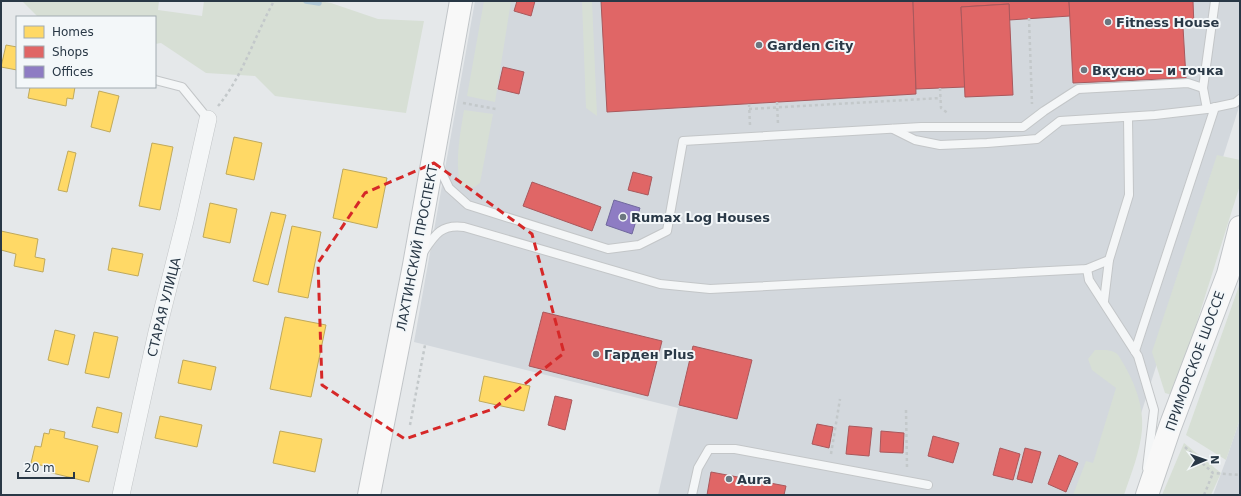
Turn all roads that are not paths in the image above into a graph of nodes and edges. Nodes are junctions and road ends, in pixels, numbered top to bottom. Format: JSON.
{"nodes":[{"id":1,"x":458,"y":1,"type":"edge"},
{"id":2,"x":461,"y":1,"type":"edge"},
{"id":3,"x":1216,"y":1,"type":"edge"},
{"id":4,"x":156,"y":80,"type":"edge"},
{"id":5,"x":1203,"y":88,"type":"junction"},
{"id":6,"x":1240,"y":99,"type":"edge"},
{"id":7,"x":1211,"y":108,"type":"junction"},
{"id":8,"x":1128,"y":117,"type":"junction"},
{"id":9,"x":208,"y":119,"type":"joint"},
{"id":10,"x":893,"y":129,"type":"junction"},
{"id":11,"x":435,"y":150,"type":"junction"},
{"id":12,"x":1240,"y":226,"type":"edge"},
{"id":13,"x":1109,"y":260,"type":"junction"},
{"id":14,"x":414,"y":265,"type":"junction"},
{"id":15,"x":1087,"y":269,"type":"junction"},
{"id":16,"x":1104,"y":301,"type":"junction"},
{"id":17,"x":1135,"y":351,"type":"junction"},
{"id":18,"x":928,"y":485,"type":"dead end"},
{"id":19,"x":121,"y":495,"type":"edge"},
{"id":20,"x":369,"y":495,"type":"edge"},
{"id":21,"x":692,"y":495,"type":"edge"},
{"id":22,"x":1143,"y":495,"type":"edge"},
{"id":23,"x":1147,"y":495,"type":"edge"}],
"edges":[{"from":1,"to":2,"type":"street"},
{"from":2,"to":11,"type":"main road","name":"ЛАХТИНСКИЙ ПРОСПЕКТ"},
{"from":3,"to":5,"type":"lane"},
{"from":4,"to":9,"type":"lane"},
{"from":5,"to":7,"type":"lane"},
{"from":5,"to":10,"type":"lane"},
{"from":6,"to":7,"type":"lane"},
{"from":7,"to":8,"type":"lane"},
{"from":7,"to":17,"type":"lane"},
{"from":8,"to":10,"type":"lane"},
{"from":8,"to":13,"type":"lane"},
{"from":9,"to":19,"type":"street","name":"СТАРАЯ УЛИЦА"},
{"from":10,"to":11,"type":"lane"},
{"from":11,"to":14,"type":"main road","name":"ЛАХТИНСКИЙ ПРОСПЕКТ"},
{"from":12,"to":23,"type":"main road","name":"ПРИМОРСКОЕ ШОССЕ"},
{"from":13,"to":15,"type":"lane"},
{"from":13,"to":16,"type":"lane"},
{"from":14,"to":15,"type":"lane"},
{"from":14,"to":20,"type":"main road","name":"ЛАХТИНСКИЙ ПРОСПЕКТ"},
{"from":15,"to":16,"type":"lane"},
{"from":16,"to":17,"type":"lane"},
{"from":17,"to":22,"type":"lane"},
{"from":18,"to":21,"type":"lane"}]}
